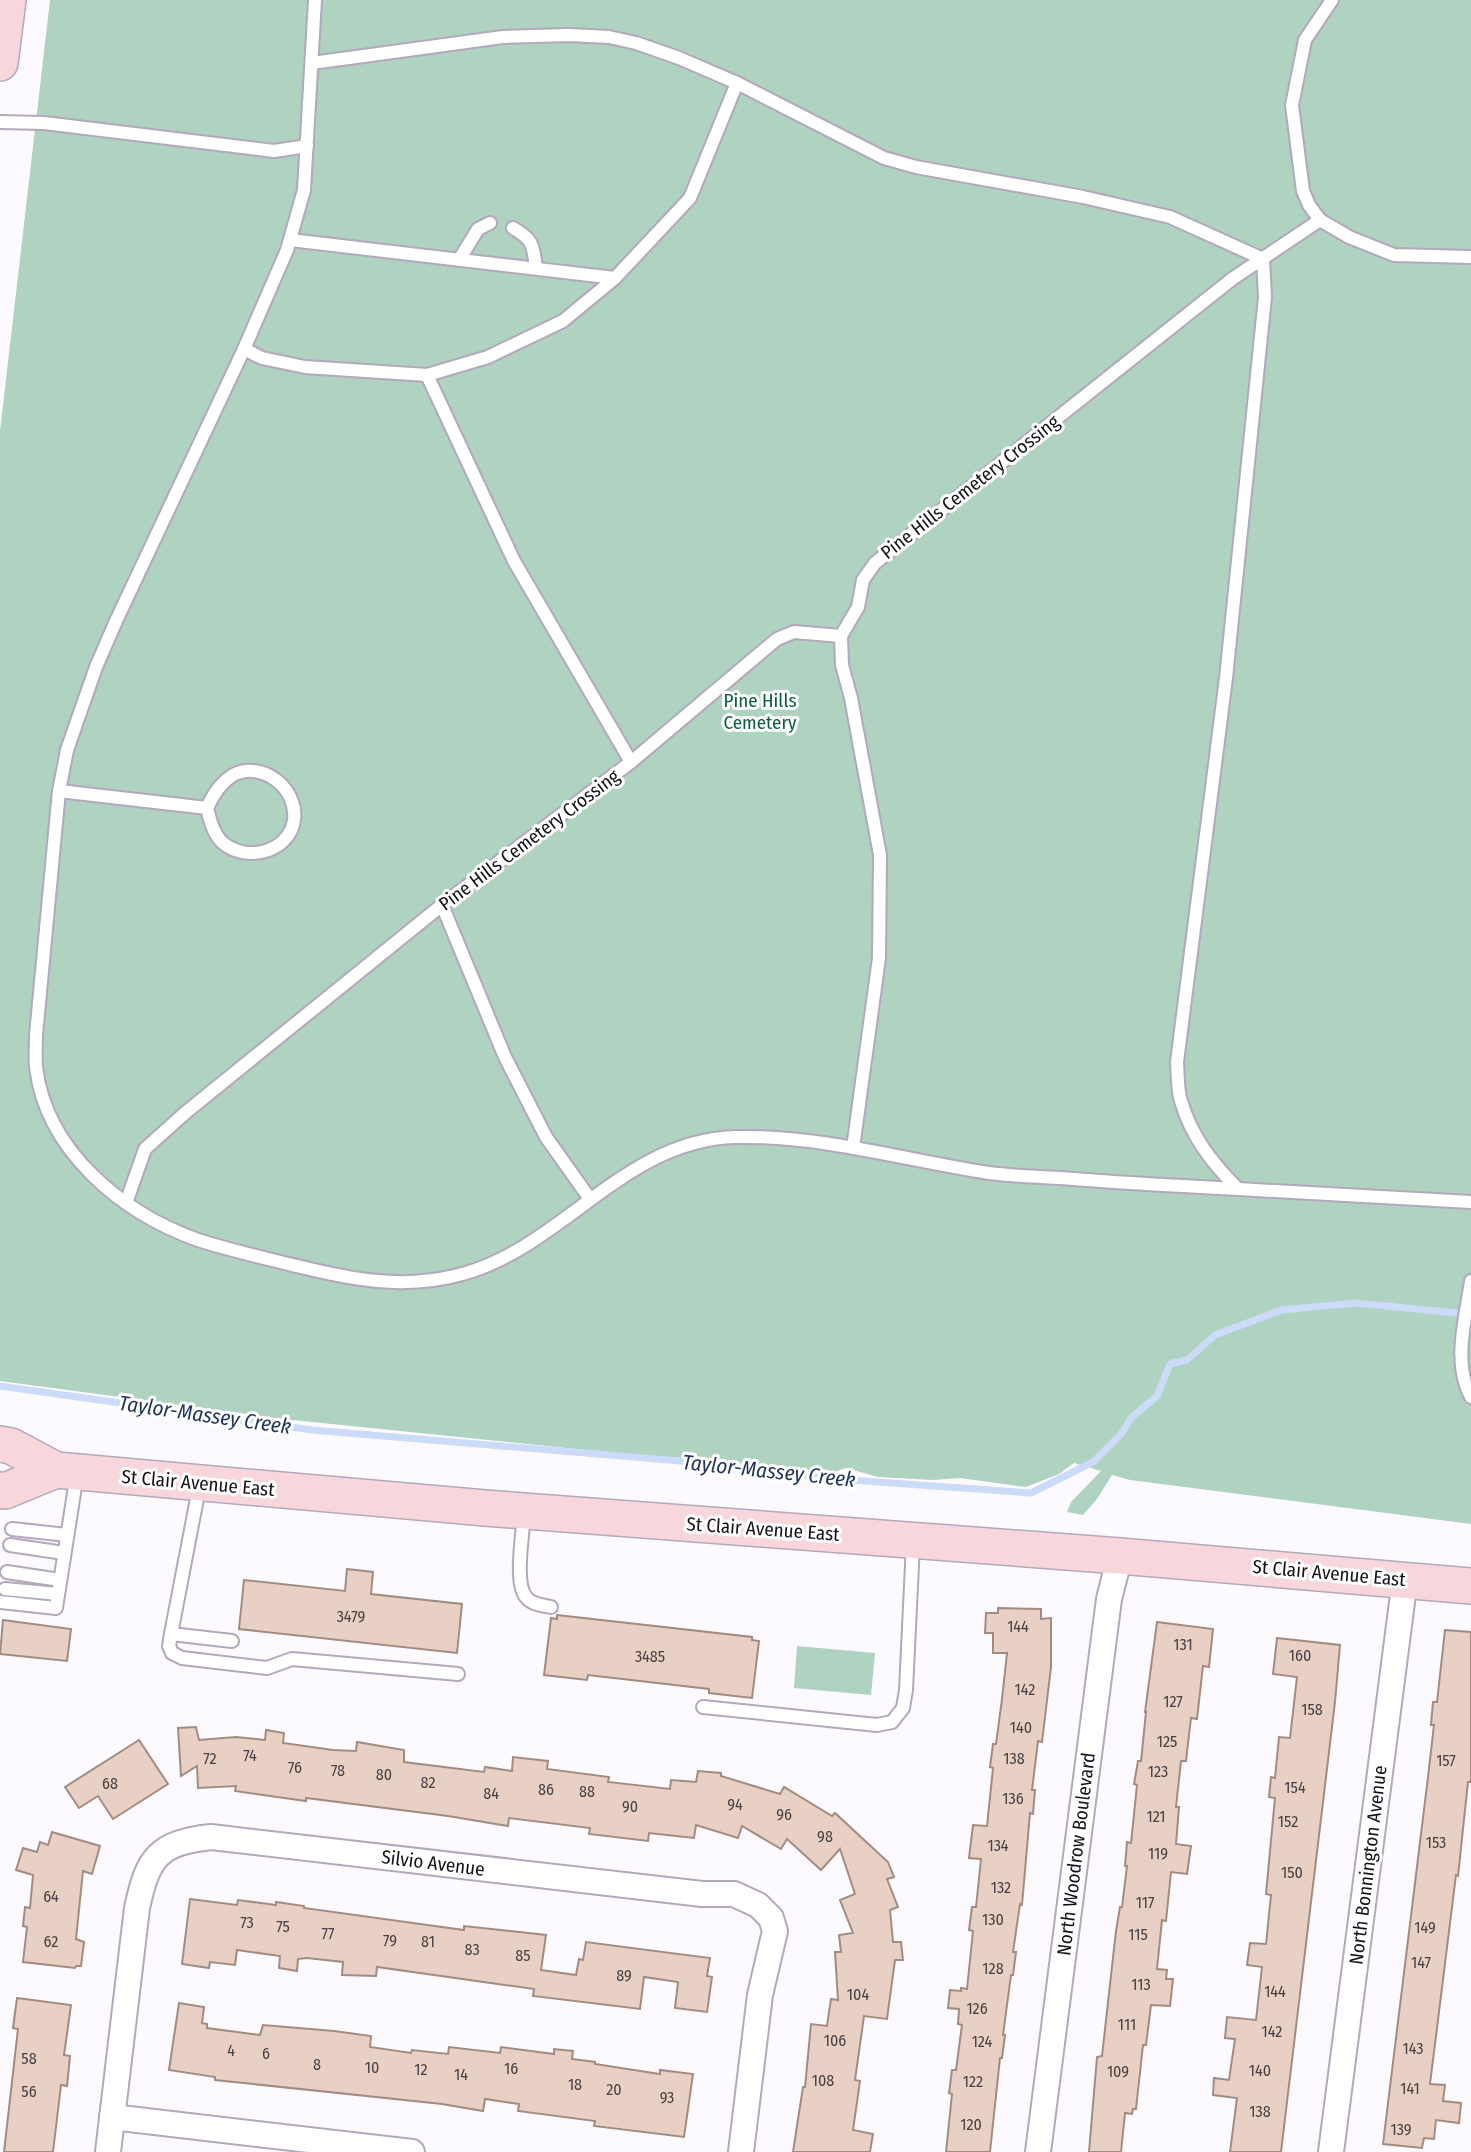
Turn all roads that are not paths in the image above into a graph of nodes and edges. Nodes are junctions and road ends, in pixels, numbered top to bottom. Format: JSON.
{"nodes":[{"id":1,"x":8,"y":0,"type":"edge"},
{"id":2,"x":315,"y":0,"type":"edge"},
{"id":3,"x":1332,"y":0,"type":"edge"},
{"id":4,"x":0,"y":63,"type":"edge"},
{"id":5,"x":312,"y":64,"type":"junction"},
{"id":6,"x":737,"y":83,"type":"junction"},
{"id":7,"x":0,"y":122,"type":"edge"},
{"id":8,"x":307,"y":146,"type":"junction"},
{"id":9,"x":1320,"y":220,"type":"junction"},
{"id":10,"x":490,"y":223,"type":"dead end"},
{"id":11,"x":513,"y":228,"type":"dead end"},
{"id":12,"x":290,"y":240,"type":"junction"},
{"id":13,"x":1471,"y":257,"type":"edge"},
{"id":14,"x":1263,"y":259,"type":"junction"},
{"id":15,"x":459,"y":260,"type":"junction"},
{"id":16,"x":536,"y":268,"type":"junction"},
{"id":17,"x":615,"y":278,"type":"junction"},
{"id":18,"x":244,"y":349,"type":"junction"},
{"id":19,"x":427,"y":375,"type":"junction"},
{"id":20,"x":841,"y":636,"type":"junction"},
{"id":21,"x":631,"y":762,"type":"junction"},
{"id":22,"x":59,"y":791,"type":"junction"},
{"id":23,"x":207,"y":808,"type":"junction"},
{"id":24,"x":442,"y":905,"type":"junction"},
{"id":25,"x":853,"y":1147,"type":"junction"},
{"id":26,"x":1238,"y":1189,"type":"junction"},
{"id":27,"x":590,"y":1199,"type":"junction"},
{"id":28,"x":1471,"y":1202,"type":"edge"},
{"id":29,"x":126,"y":1203,"type":"junction"},
{"id":30,"x":1471,"y":1280,"type":"edge"},
{"id":31,"x":1471,"y":1397,"type":"edge"},
{"id":32,"x":0,"y":1444,"type":"edge"},
{"id":33,"x":66,"y":1471,"type":"junction"},
{"id":34,"x":200,"y":1483,"type":"junction"},
{"id":35,"x":0,"y":1490,"type":"edge"},
{"id":36,"x":525,"y":1511,"type":"junction"},
{"id":37,"x":12,"y":1529,"type":"dead end"},
{"id":38,"x":67,"y":1535,"type":"junction"},
{"id":39,"x":913,"y":1540,"type":"junction"},
{"id":40,"x":10,"y":1545,"type":"dead end"},
{"id":41,"x":64,"y":1552,"type":"junction"},
{"id":42,"x":1120,"y":1556,"type":"junction"},
{"id":43,"x":7,"y":1572,"type":"dead end"},
{"id":44,"x":1405,"y":1579,"type":"junction"},
{"id":45,"x":60,"y":1580,"type":"junction"},
{"id":46,"x":1471,"y":1586,"type":"edge"},
{"id":47,"x":5,"y":1588,"type":"dead end"},
{"id":48,"x":58,"y":1594,"type":"junction"},
{"id":49,"x":0,"y":1602,"type":"edge"},
{"id":50,"x":551,"y":1607,"type":"dead end"},
{"id":51,"x":171,"y":1633,"type":"junction"},
{"id":52,"x":232,"y":1641,"type":"dead end"},
{"id":53,"x":458,"y":1674,"type":"dead end"},
{"id":54,"x":703,"y":1707,"type":"dead end"},
{"id":55,"x":112,"y":2117,"type":"junction"},
{"id":56,"x":108,"y":2152,"type":"edge"},
{"id":57,"x":412,"y":2152,"type":"edge"},
{"id":58,"x":741,"y":2152,"type":"edge"},
{"id":59,"x":1038,"y":2152,"type":"edge"},
{"id":60,"x":1331,"y":2152,"type":"edge"}],
"edges":[{"from":1,"to":4,"type":"main road"},
{"from":2,"to":5,"type":"lane"},
{"from":3,"to":9,"type":"lane"},
{"from":5,"to":6,"type":"lane"},
{"from":5,"to":8,"type":"lane"},
{"from":6,"to":14,"type":"lane"},
{"from":6,"to":17,"type":"lane"},
{"from":7,"to":8,"type":"lane"},
{"from":8,"to":12,"type":"lane"},
{"from":9,"to":13,"type":"lane"},
{"from":9,"to":14,"type":"lane","name":"Pine Hills Cemetery Crossing"},
{"from":10,"to":15,"type":"lane"},
{"from":11,"to":16,"type":"lane"},
{"from":12,"to":15,"type":"lane"},
{"from":12,"to":18,"type":"lane"},
{"from":14,"to":20,"type":"lane","name":"Pine Hills Cemetery Crossing"},
{"from":14,"to":26,"type":"lane"},
{"from":15,"to":16,"type":"lane"},
{"from":16,"to":17,"type":"lane"},
{"from":17,"to":19,"type":"lane"},
{"from":18,"to":19,"type":"lane"},
{"from":18,"to":22,"type":"lane"},
{"from":19,"to":21,"type":"lane"},
{"from":20,"to":21,"type":"lane","name":"Pine Hills Cemetery Crossing"},
{"from":20,"to":25,"type":"lane"},
{"from":21,"to":24,"type":"lane","name":"Pine Hills Cemetery Crossing"},
{"from":22,"to":23,"type":"lane"},
{"from":22,"to":29,"type":"lane"},
{"from":23,"to":23,"type":"lane"},
{"from":24,"to":27,"type":"lane"},
{"from":24,"to":29,"type":"lane","name":"Pine Hills Cemetery Crossing"},
{"from":25,"to":26,"type":"lane"},
{"from":25,"to":27,"type":"lane"},
{"from":26,"to":28,"type":"lane"},
{"from":27,"to":29,"type":"lane"},
{"from":30,"to":31,"type":"lane"},
{"from":32,"to":33,"type":"main road","name":"St Clair Avenue East"},
{"from":33,"to":34,"type":"main road","name":"St Clair Avenue East"},
{"from":33,"to":35,"type":"main road","name":"St Clair Avenue East"},
{"from":33,"to":38,"type":"lane"},
{"from":34,"to":36,"type":"main road","name":"St Clair Avenue East"},
{"from":34,"to":51,"type":"lane"},
{"from":36,"to":39,"type":"main road","name":"St Clair Avenue East"},
{"from":36,"to":50,"type":"lane"},
{"from":37,"to":38,"type":"lane"},
{"from":38,"to":41,"type":"lane"},
{"from":39,"to":42,"type":"main road","name":"St Clair Avenue East"},
{"from":39,"to":54,"type":"lane"},
{"from":40,"to":41,"type":"lane"},
{"from":41,"to":45,"type":"lane"},
{"from":42,"to":44,"type":"main road","name":"St Clair Avenue East"},
{"from":42,"to":59,"type":"street","name":"North Woodrow Boulevard"},
{"from":43,"to":45,"type":"lane"},
{"from":44,"to":46,"type":"main road","name":"St Clair Avenue East"},
{"from":44,"to":60,"type":"street","name":"North Bonnington Avenue"},
{"from":45,"to":48,"type":"lane"},
{"from":47,"to":48,"type":"lane"},
{"from":48,"to":49,"type":"lane"},
{"from":51,"to":52,"type":"lane"},
{"from":51,"to":53,"type":"lane"},
{"from":55,"to":56,"type":"street","name":"Silvio Avenue"},
{"from":55,"to":57,"type":"street"},
{"from":55,"to":58,"type":"street","name":"Silvio Avenue"}]}
